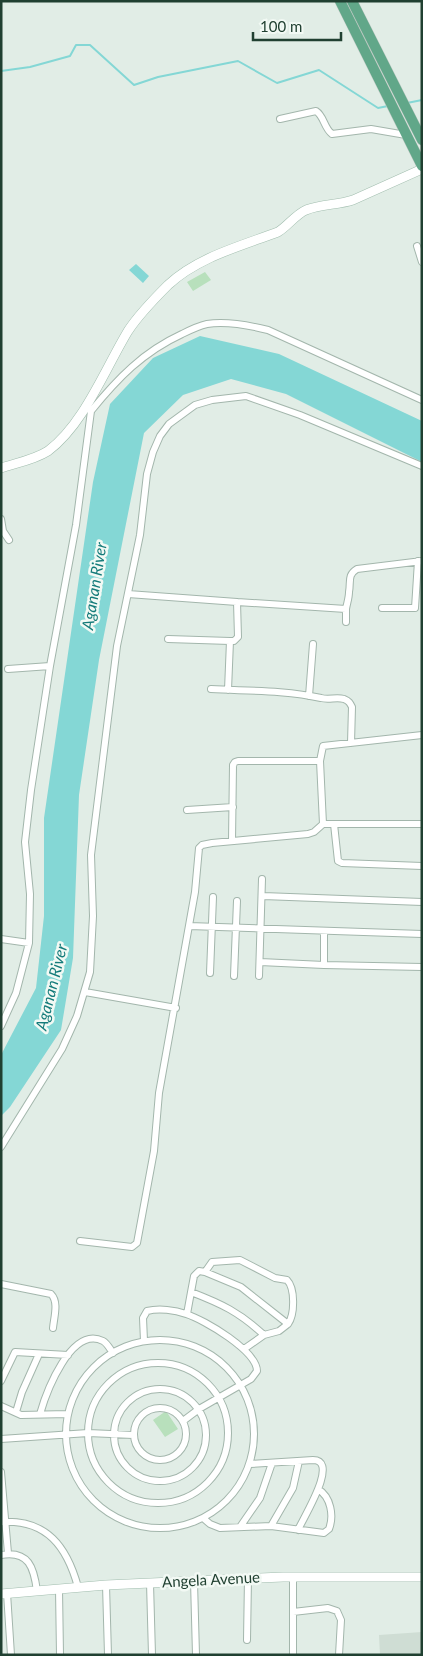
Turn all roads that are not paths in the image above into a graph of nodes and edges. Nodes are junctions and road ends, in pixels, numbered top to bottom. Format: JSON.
{"nodes":[{"id":1,"x":340,"y":1,"type":"edge"},
{"id":2,"x":352,"y":1,"type":"edge"},
{"id":3,"x":280,"y":119,"type":"dead end"},
{"id":4,"x":406,"y":135,"type":"junction"},
{"id":5,"x":422,"y":140,"type":"edge"},
{"id":6,"x":422,"y":167,"type":"edge"},
{"id":7,"x":417,"y":246,"type":"dead end"},
{"id":8,"x":422,"y":262,"type":"edge"},
{"id":9,"x":422,"y":400,"type":"edge"},
{"id":10,"x":88,"y":409,"type":"junction"},
{"id":11,"x":422,"y":466,"type":"edge"},
{"id":12,"x":1,"y":468,"type":"edge"},
{"id":13,"x":1,"y":519,"type":"edge"},
{"id":14,"x":9,"y":540,"type":"dead end"},
{"id":15,"x":420,"y":561,"type":"edge"},
{"id":16,"x":128,"y":594,"type":"junction"},
{"id":17,"x":237,"y":602,"type":"junction"},
{"id":18,"x":382,"y":608,"type":"dead end"},
{"id":19,"x":346,"y":609,"type":"junction"},
{"id":20,"x":346,"y":622,"type":"dead end"},
{"id":21,"x":168,"y":640,"type":"dead end"},
{"id":22,"x":230,"y":641,"type":"junction"},
{"id":23,"x":313,"y":644,"type":"dead end"},
{"id":24,"x":50,"y":666,"type":"junction"},
{"id":25,"x":8,"y":669,"type":"dead end"},
{"id":26,"x":211,"y":689,"type":"dead end"},
{"id":27,"x":228,"y":690,"type":"junction"},
{"id":28,"x":309,"y":696,"type":"junction"},
{"id":29,"x":422,"y":734,"type":"edge"},
{"id":30,"x":351,"y":743,"type":"junction"},
{"id":31,"x":320,"y":761,"type":"junction"},
{"id":32,"x":233,"y":807,"type":"junction"},
{"id":33,"x":187,"y":810,"type":"dead end"},
{"id":34,"x":323,"y":824,"type":"junction"},
{"id":35,"x":334,"y":824,"type":"junction"},
{"id":36,"x":422,"y":824,"type":"edge"},
{"id":37,"x":232,"y":841,"type":"junction"},
{"id":38,"x":422,"y":866,"type":"edge"},
{"id":39,"x":262,"y":879,"type":"dead end"},
{"id":40,"x":262,"y":896,"type":"junction"},
{"id":41,"x":213,"y":897,"type":"dead end"},
{"id":42,"x":237,"y":901,"type":"dead end"},
{"id":43,"x":422,"y":902,"type":"edge"},
{"id":44,"x":189,"y":926,"type":"junction"},
{"id":45,"x":213,"y":927,"type":"junction"},
{"id":46,"x":237,"y":928,"type":"junction"},
{"id":47,"x":261,"y":929,"type":"junction"},
{"id":48,"x":324,"y":931,"type":"junction"},
{"id":49,"x":422,"y":934,"type":"edge"},
{"id":50,"x":1,"y":939,"type":"edge"},
{"id":51,"x":29,"y":943,"type":"junction"},
{"id":52,"x":260,"y":962,"type":"junction"},
{"id":53,"x":324,"y":965,"type":"junction"},
{"id":54,"x":422,"y":967,"type":"edge"},
{"id":55,"x":210,"y":973,"type":"dead end"},
{"id":56,"x":234,"y":976,"type":"dead end"},
{"id":57,"x":259,"y":976,"type":"dead end"},
{"id":58,"x":85,"y":992,"type":"junction"},
{"id":59,"x":176,"y":1008,"type":"junction"},
{"id":60,"x":1,"y":1026,"type":"edge"},
{"id":61,"x":1,"y":1147,"type":"edge"},
{"id":62,"x":80,"y":1241,"type":"dead end"},
{"id":63,"x":205,"y":1272,"type":"junction"},
{"id":64,"x":1,"y":1284,"type":"edge"},
{"id":65,"x":191,"y":1292,"type":"junction"},
{"id":66,"x":187,"y":1314,"type":"junction"},
{"id":67,"x":288,"y":1324,"type":"junction"},
{"id":68,"x":53,"y":1328,"type":"dead end"},
{"id":69,"x":264,"y":1335,"type":"junction"},
{"id":70,"x":144,"y":1341,"type":"junction"},
{"id":71,"x":244,"y":1349,"type":"junction"},
{"id":72,"x":113,"y":1353,"type":"junction"},
{"id":73,"x":39,"y":1354,"type":"junction"},
{"id":74,"x":68,"y":1355,"type":"junction"},
{"id":75,"x":1,"y":1381,"type":"edge"},
{"id":76,"x":242,"y":1384,"type":"junction"},
{"id":77,"x":219,"y":1397,"type":"junction"},
{"id":78,"x":1,"y":1407,"type":"edge"},
{"id":79,"x":199,"y":1409,"type":"junction"},
{"id":80,"x":16,"y":1412,"type":"junction"},
{"id":81,"x":40,"y":1414,"type":"junction"},
{"id":82,"x":68,"y":1414,"type":"junction"},
{"id":83,"x":183,"y":1421,"type":"junction"},
{"id":84,"x":88,"y":1433,"type":"junction"},
{"id":85,"x":113,"y":1434,"type":"junction"},
{"id":86,"x":66,"y":1435,"type":"junction"},
{"id":87,"x":133,"y":1435,"type":"junction"},
{"id":88,"x":1,"y":1439,"type":"edge"},
{"id":89,"x":299,"y":1461,"type":"junction"},
{"id":90,"x":250,"y":1464,"type":"junction"},
{"id":91,"x":272,"y":1464,"type":"junction"},
{"id":92,"x":1,"y":1472,"type":"edge"},
{"id":93,"x":318,"y":1488,"type":"junction"},
{"id":94,"x":203,"y":1518,"type":"junction"},
{"id":95,"x":3,"y":1521,"type":"edge"},
{"id":96,"x":240,"y":1526,"type":"junction"},
{"id":97,"x":271,"y":1526,"type":"junction"},
{"id":98,"x":298,"y":1530,"type":"junction"},
{"id":99,"x":5,"y":1554,"type":"edge"},
{"id":100,"x":293,"y":1576,"type":"junction"},
{"id":101,"x":422,"y":1577,"type":"edge"},
{"id":102,"x":248,"y":1578,"type":"junction"},
{"id":103,"x":194,"y":1581,"type":"junction"},
{"id":104,"x":150,"y":1583,"type":"junction"},
{"id":105,"x":106,"y":1585,"type":"junction"},
{"id":106,"x":78,"y":1588,"type":"junction"},
{"id":107,"x":59,"y":1589,"type":"junction"},
{"id":108,"x":37,"y":1591,"type":"junction"},
{"id":109,"x":4,"y":1594,"type":"edge"},
{"id":110,"x":293,"y":1612,"type":"junction"},
{"id":111,"x":248,"y":1640,"type":"dead end"},
{"id":112,"x":11,"y":1655,"type":"edge"},
{"id":113,"x":60,"y":1655,"type":"edge"},
{"id":114,"x":108,"y":1655,"type":"edge"},
{"id":115,"x":152,"y":1655,"type":"edge"},
{"id":116,"x":196,"y":1655,"type":"edge"},
{"id":117,"x":293,"y":1655,"type":"edge"},
{"id":118,"x":339,"y":1655,"type":"edge"}],
"edges":[{"from":1,"to":4,"type":"main road"},
{"from":2,"to":5,"type":"main road"},
{"from":3,"to":4,"type":"street"},
{"from":4,"to":6,"type":"main road"},
{"from":6,"to":10,"type":"street"},
{"from":7,"to":8,"type":"street"},
{"from":9,"to":10,"type":"street"},
{"from":10,"to":12,"type":"street"},
{"from":10,"to":24,"type":"street"},
{"from":11,"to":16,"type":"street"},
{"from":13,"to":14,"type":"street"},
{"from":15,"to":18,"type":"street"},
{"from":15,"to":19,"type":"street"},
{"from":16,"to":17,"type":"street"},
{"from":16,"to":58,"type":"street"},
{"from":17,"to":19,"type":"street"},
{"from":17,"to":22,"type":"street"},
{"from":19,"to":20,"type":"street"},
{"from":21,"to":22,"type":"street"},
{"from":22,"to":27,"type":"street"},
{"from":23,"to":28,"type":"street"},
{"from":24,"to":25,"type":"street"},
{"from":24,"to":51,"type":"street"},
{"from":26,"to":27,"type":"street"},
{"from":27,"to":28,"type":"street"},
{"from":28,"to":30,"type":"street"},
{"from":29,"to":30,"type":"street"},
{"from":30,"to":31,"type":"street"},
{"from":31,"to":32,"type":"street"},
{"from":31,"to":34,"type":"street"},
{"from":32,"to":33,"type":"street"},
{"from":32,"to":37,"type":"street"},
{"from":34,"to":35,"type":"street"},
{"from":34,"to":37,"type":"street"},
{"from":35,"to":36,"type":"street"},
{"from":35,"to":38,"type":"street"},
{"from":37,"to":44,"type":"street"},
{"from":39,"to":40,"type":"street"},
{"from":40,"to":43,"type":"street"},
{"from":40,"to":47,"type":"street"},
{"from":41,"to":45,"type":"street"},
{"from":42,"to":46,"type":"street"},
{"from":44,"to":45,"type":"street"},
{"from":44,"to":59,"type":"street"},
{"from":45,"to":46,"type":"street"},
{"from":45,"to":55,"type":"street"},
{"from":46,"to":47,"type":"street"},
{"from":46,"to":56,"type":"street"},
{"from":47,"to":48,"type":"street"},
{"from":47,"to":52,"type":"street"},
{"from":48,"to":49,"type":"street"},
{"from":48,"to":53,"type":"street"},
{"from":50,"to":51,"type":"street"},
{"from":51,"to":60,"type":"street"},
{"from":52,"to":53,"type":"street"},
{"from":52,"to":57,"type":"street"},
{"from":53,"to":54,"type":"street"},
{"from":58,"to":59,"type":"street"},
{"from":58,"to":61,"type":"street"},
{"from":59,"to":62,"type":"street"},
{"from":63,"to":65,"type":"street"},
{"from":63,"to":67,"type":"street"},
{"from":63,"to":67,"type":"street"},
{"from":64,"to":68,"type":"street"},
{"from":65,"to":66,"type":"street"},
{"from":65,"to":69,"type":"street"},
{"from":66,"to":70,"type":"street"},
{"from":66,"to":71,"type":"street"},
{"from":67,"to":69,"type":"street"},
{"from":69,"to":71,"type":"street"},
{"from":70,"to":72,"type":"street"},
{"from":70,"to":76,"type":"street"},
{"from":71,"to":76,"type":"street"},
{"from":72,"to":74,"type":"street"},
{"from":72,"to":82,"type":"street"},
{"from":73,"to":74,"type":"street"},
{"from":73,"to":75,"type":"street"},
{"from":73,"to":80,"type":"street"},
{"from":74,"to":81,"type":"street"},
{"from":76,"to":77,"type":"street"},
{"from":76,"to":90,"type":"street"},
{"from":77,"to":79,"type":"street"},
{"from":77,"to":84,"type":"street"},
{"from":77,"to":84,"type":"street"},
{"from":78,"to":80,"type":"street"},
{"from":79,"to":83,"type":"street"},
{"from":79,"to":85,"type":"street"},
{"from":79,"to":85,"type":"street"},
{"from":80,"to":81,"type":"street"},
{"from":81,"to":82,"type":"street"},
{"from":82,"to":86,"type":"street"},
{"from":83,"to":87,"type":"street"},
{"from":83,"to":87,"type":"street"},
{"from":84,"to":85,"type":"street"},
{"from":84,"to":86,"type":"street"},
{"from":85,"to":87,"type":"street"},
{"from":86,"to":88,"type":"street"},
{"from":86,"to":94,"type":"street"},
{"from":89,"to":91,"type":"street"},
{"from":89,"to":93,"type":"street"},
{"from":89,"to":97,"type":"street"},
{"from":90,"to":91,"type":"street"},
{"from":90,"to":94,"type":"street"},
{"from":91,"to":96,"type":"street"},
{"from":92,"to":95,"type":"street"},
{"from":93,"to":98,"type":"street"},
{"from":93,"to":98,"type":"street"},
{"from":94,"to":96,"type":"street"},
{"from":95,"to":99,"type":"street"},
{"from":95,"to":106,"type":"street"},
{"from":96,"to":97,"type":"street"},
{"from":97,"to":98,"type":"street"},
{"from":99,"to":108,"type":"street"},
{"from":100,"to":101,"type":"street","name":"Angela Avenue"},
{"from":100,"to":102,"type":"street","name":"Angela Avenue"},
{"from":100,"to":110,"type":"street"},
{"from":102,"to":103,"type":"street","name":"Angela Avenue"},
{"from":102,"to":111,"type":"street"},
{"from":103,"to":104,"type":"street","name":"Angela Avenue"},
{"from":103,"to":116,"type":"street"},
{"from":104,"to":105,"type":"street","name":"Angela Avenue"},
{"from":104,"to":115,"type":"street"},
{"from":105,"to":106,"type":"street","name":"Angela Avenue"},
{"from":105,"to":114,"type":"street"},
{"from":106,"to":107,"type":"street","name":"Angela Avenue"},
{"from":107,"to":108,"type":"street","name":"Angela Avenue"},
{"from":107,"to":113,"type":"street"},
{"from":108,"to":109,"type":"street","name":"Angela Avenue"},
{"from":109,"to":112,"type":"street"},
{"from":110,"to":117,"type":"street"},
{"from":110,"to":118,"type":"street"}]}
